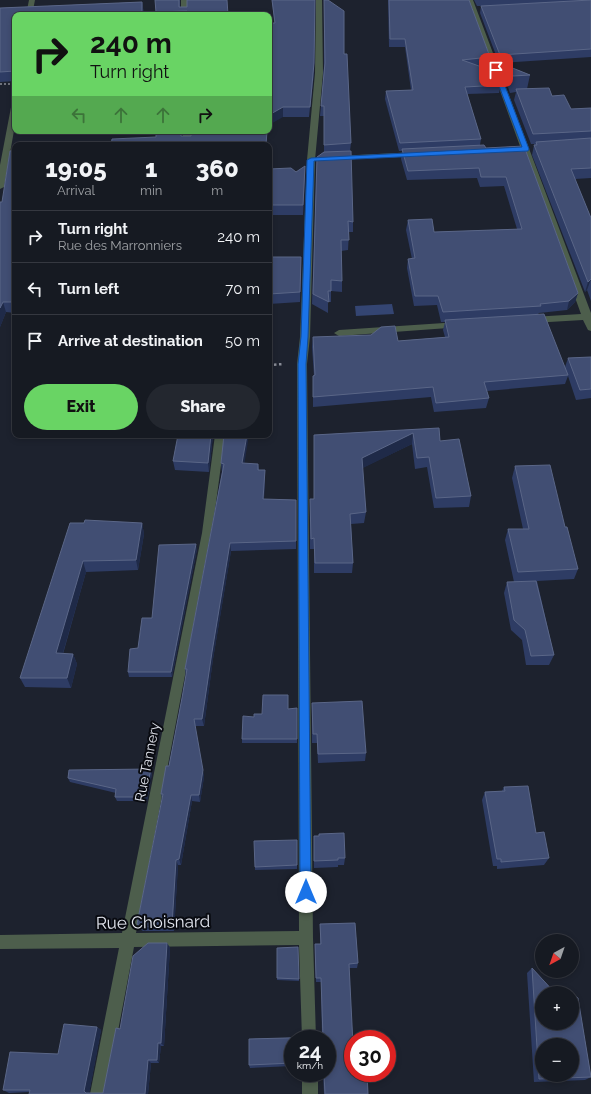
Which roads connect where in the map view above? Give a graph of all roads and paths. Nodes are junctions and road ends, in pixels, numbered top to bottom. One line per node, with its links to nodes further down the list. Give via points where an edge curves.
1 (32, 0): 5 (street)
2 (184, 0): 6 (street)
3 (319, 0): 11 (street)
4 (470, 0): 13 (street, via 477,10 525,149)
5 (30, 12)
6 (184, 12)
7 (0, 84): 8 (path)
8 (12, 84)
9 (12, 120): 12 (street)
10 (425, 154): 11 (street)
11 (318, 159): 19 (street, via 302,364)
12 (0, 186)
13 (589, 317): 14 (street); 16 (street)
14 (523, 321)
15 (467, 324): 17 (street)
16 (591, 328)
17 (339, 332)
18 (220, 438): 20 (street, Rue Tannery, via 207,533)
19 (306, 938): 20 (street, Rue Choisnard); 22 (street)
20 (127, 941): 21 (street, Rue Choisnard); 24 (street, Rue Tannery)
21 (0, 942)
22 (309, 1030)
23 (310, 1082): 25 (street)
24 (98, 1094)
25 (310, 1094)

